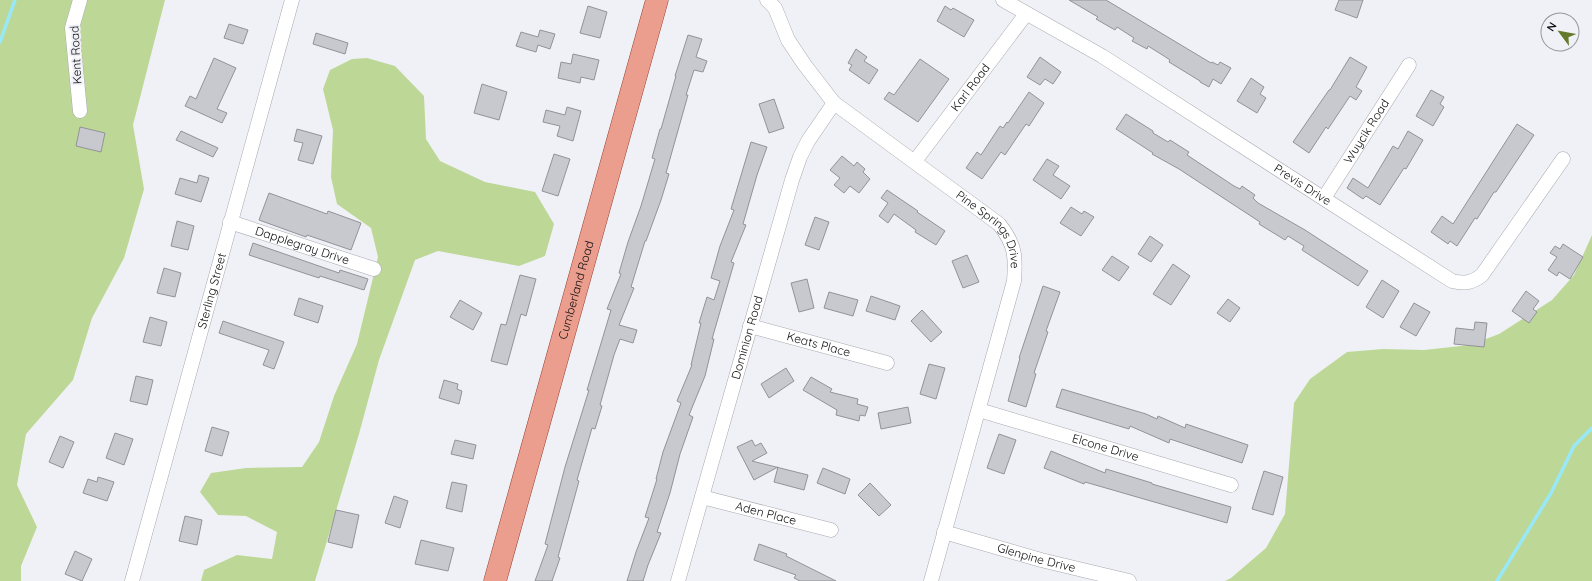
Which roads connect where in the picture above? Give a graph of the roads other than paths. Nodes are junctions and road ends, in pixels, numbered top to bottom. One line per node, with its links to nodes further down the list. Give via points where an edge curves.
1 (80, 0): 9 (street, Kent Road, via 72,28)
2 (292, 0): 13 (street, Sterling Street)
3 (657, 0): 23 (main road, Cumberland Road)
4 (767, 0): 8 (street, Pine Springs Drive, via 775,8 788,40)
5 (1003, 0): 6 (street, Previs Drive)
6 (1026, 14): 11 (street, Karl Road); 12 (street, Previs Drive, via 1102,56)
7 (1409, 65): 12 (street, Wuycik Road)
8 (834, 103): 11 (street, Pine Springs Drive); 15 (street, Dominion Road, via 808,141 800,158)
9 (80, 111)
10 (1563, 159): 12 (street, Previs Drive, via 1482,275 1468,283 1452,281)
11 (915, 161): 17 (street, Pine Springs Drive, via 999,224 1008,234 1013,246 1016,260 1014,281)
12 (1324, 198)
13 (230, 222): 14 (street, Dapplegray Drive); 22 (street, Sterling Street)
14 (374, 269)
15 (750, 326): 16 (street, Keats Place); 19 (street, Dominion Road)
16 (887, 363)
17 (979, 410): 18 (street, Elcone Drive); 21 (street, Pine Springs Drive)
18 (1231, 485)
19 (702, 497): 20 (street, Aden Place); 24 (street, Dominion Road)
20 (831, 530)
21 (944, 532): 25 (street, Pine Springs Drive); 26 (street, Glenpine Drive, via 1041,560)
22 (132, 581)
23 (495, 581)
24 (678, 581)
25 (931, 581)
26 (1129, 581)

